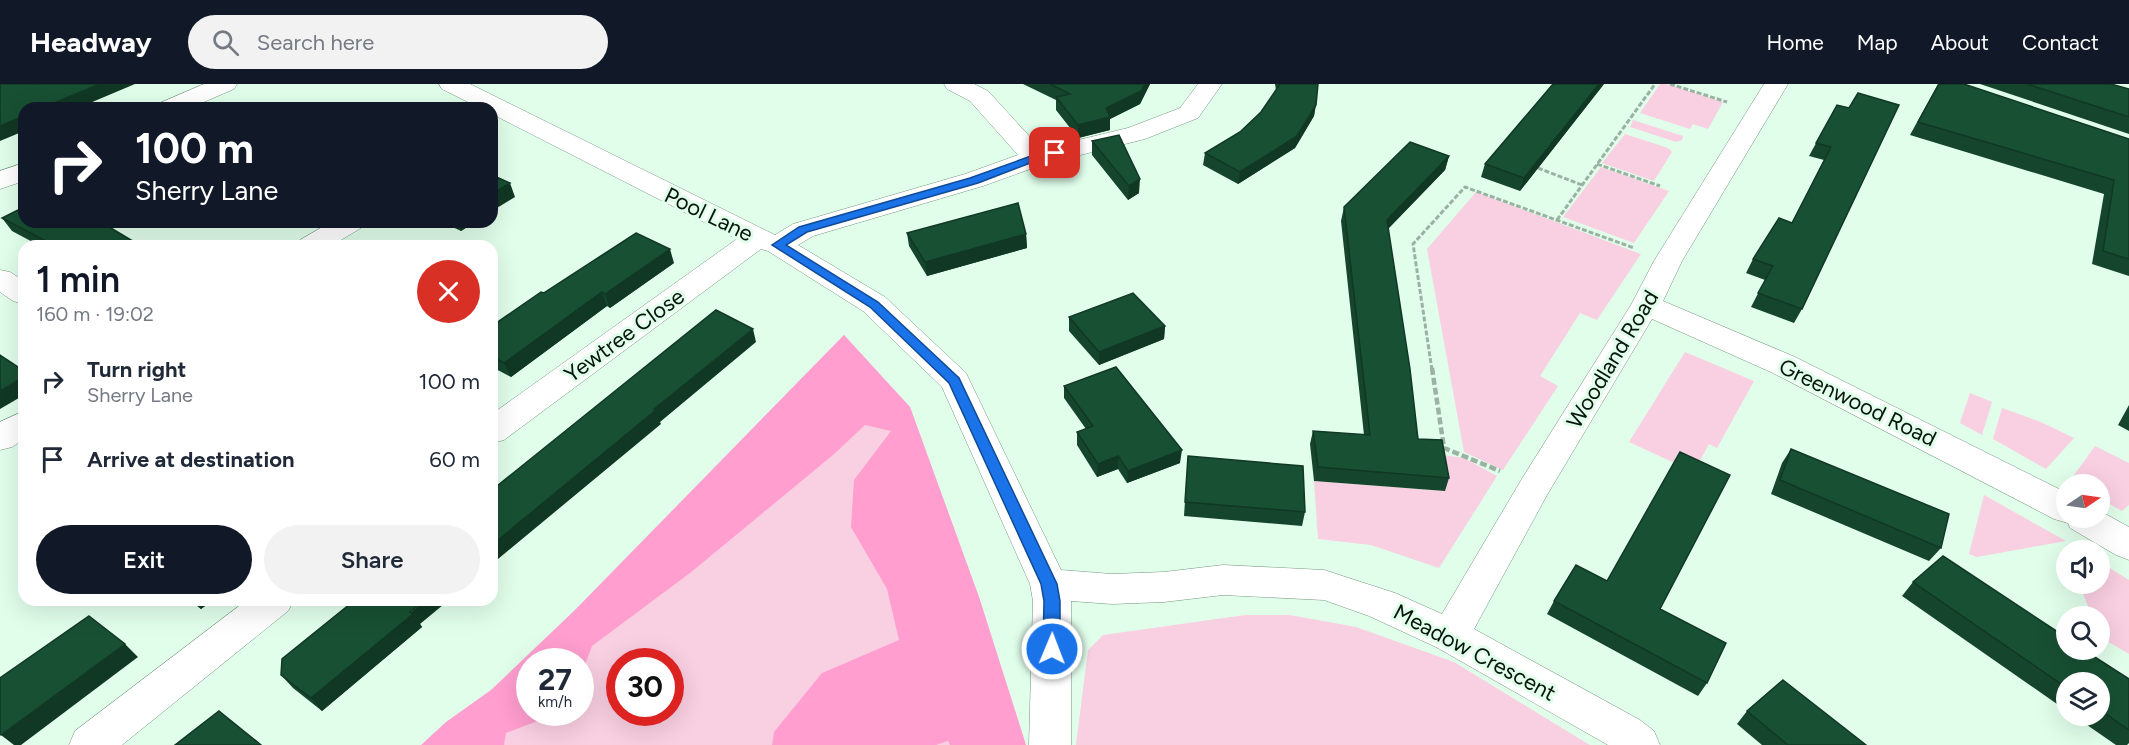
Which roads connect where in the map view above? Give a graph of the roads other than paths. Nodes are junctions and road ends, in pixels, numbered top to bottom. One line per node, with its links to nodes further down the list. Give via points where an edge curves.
1 (225, 84): 7 (street)
2 (451, 84): 6 (street, Pool Lane)
3 (956, 84): 8 (street, via 979,96)
4 (1210, 84): 8 (street, Yewtree Close, via 1190,113 1136,134)
5 (1776, 84): 16 (street, Woodland Road, via 1668,261)
6 (492, 91): 13 (street, Pool Lane)
7 (183, 102)
8 (1035, 158): 13 (street, Yewtree Close)
9 (18, 174): 10 (street)
10 (0, 181)
11 (341, 228): 12 (street)
12 (320, 240)
13 (767, 242): 18 (street, Yewtree Close); 23 (street, Pool Lane, via 874,304 954,381)
14 (0, 279): 15 (street)
15 (18, 290)
16 (1646, 305): 20 (street, Greenwood Road, via 1784,365); 25 (street, Woodland Road, via 1535,486)
17 (18, 427): 19 (street)
18 (498, 427)
19 (0, 438)
20 (2056, 503)
21 (2100, 528): 22 (street)
22 (2129, 545)
23 (1049, 584): 25 (street, Meadow Crescent, via 1164,588 1223,580 1278,580 1324,585 1382,604); 27 (street, Pool Lane)
24 (267, 606): 26 (street)
25 (1450, 635): 28 (street, Meadow Crescent)
26 (90, 745)
27 (1050, 745)
28 (1640, 745)

